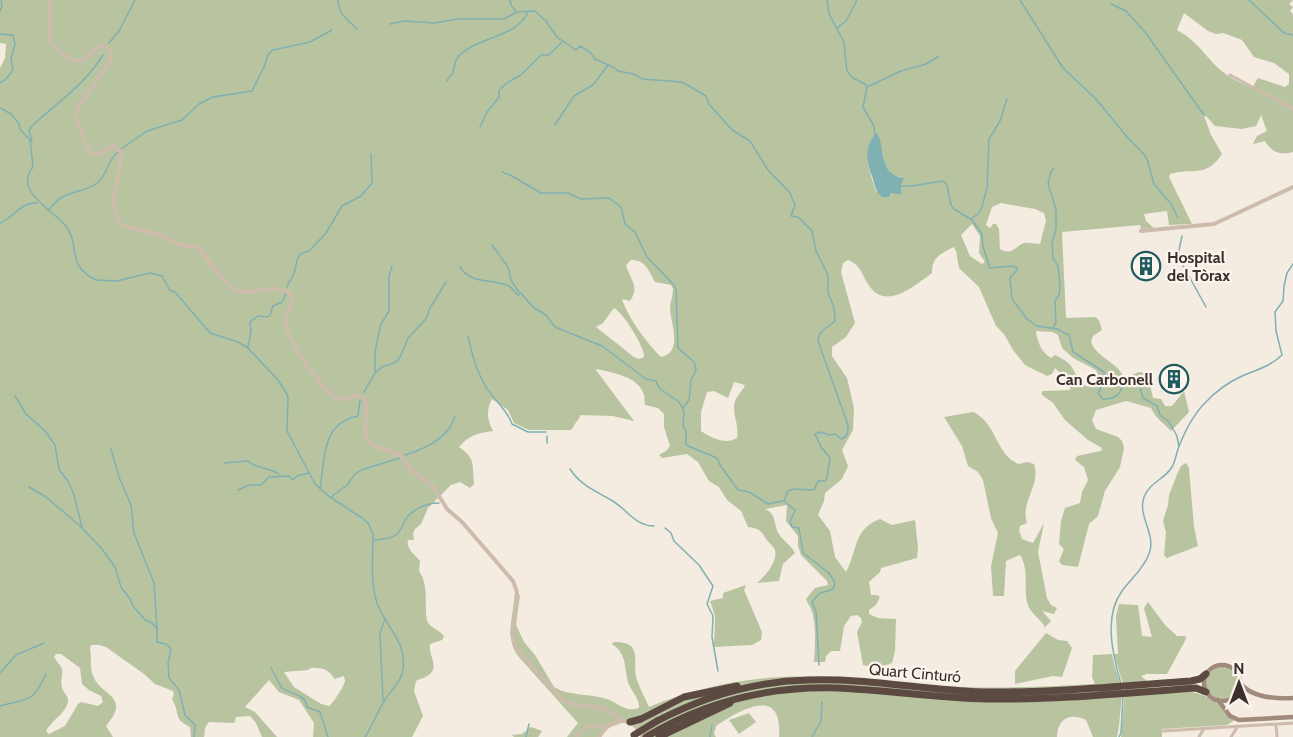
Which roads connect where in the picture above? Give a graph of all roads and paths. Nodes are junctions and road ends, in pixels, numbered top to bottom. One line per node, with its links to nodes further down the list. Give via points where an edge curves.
1 (49, 0): 15 (street, via 49,36 54,47 78,61 99,46 110,51 108,64 75,117 91,154 114,146 121,152 113,204 118,221 125,227 158,234 180,245 200,247 235,291 290,293 293,300 287,329 316,380 338,399 356,395 364,398 368,441 400,455 413,472 433,486 447,509 513,581 517,592 512,637 518,651 562,700)
2 (1230, 75): 3 (street)
3 (1293, 109)
4 (1293, 187): 5 (street, via 1214,224)
5 (1141, 231)
6 (1206, 674): 7 (main road, via 1216,666 1228,666 1236,672); 9 (highway, Quart Cinturó, via 1200,679); 12 (main road)
7 (1240, 683): 13 (main road, via 1248,691 1263,696); 14 (main road, via 1233,697)
8 (773, 687): 10 (highway, Quart Cinturó); 11 (highway, Quart Cinturó, via 990,699); 11 (highway, Quart Cinturó, via 793,681 842,681 980,692)
9 (1148, 688): 11 (highway, Quart Cinturó); 12 (highway, Quart Cinturó, via 1196,688)
10 (756, 689): 17 (highway, via 719,688 684,697 641,719); 19 (highway, Quart Cinturó, via 707,699); 30 (highway)
11 (1096, 691)
12 (1206, 692): 14 (main road)
13 (1293, 698)
14 (1218, 700): 16 (main road, via 1230,716 1239,720)
15 (598, 708): 17 (street); 22 (street, via 608,715)
16 (1293, 717)
17 (627, 721): 22 (street); 29 (street)
18 (1293, 723): 20 (street)
19 (659, 724): 27 (highway, Quart Cinturó, bridge); 29 (highway, Quart Cinturó)
20 (1276, 724): 23 (street); 33 (street)
21 (594, 726): 22 (street); 26 (street); 28 (street, via 584,728)
22 (607, 726): 26 (street)
23 (1238, 726): 24 (street); 32 (street)
24 (1204, 729): 25 (street); 31 (street)
25 (1163, 731)
26 (599, 736)
27 (632, 736)
28 (576, 737)
29 (645, 737)
30 (659, 737)
31 (1199, 737)
32 (1232, 737)
33 (1277, 737)

